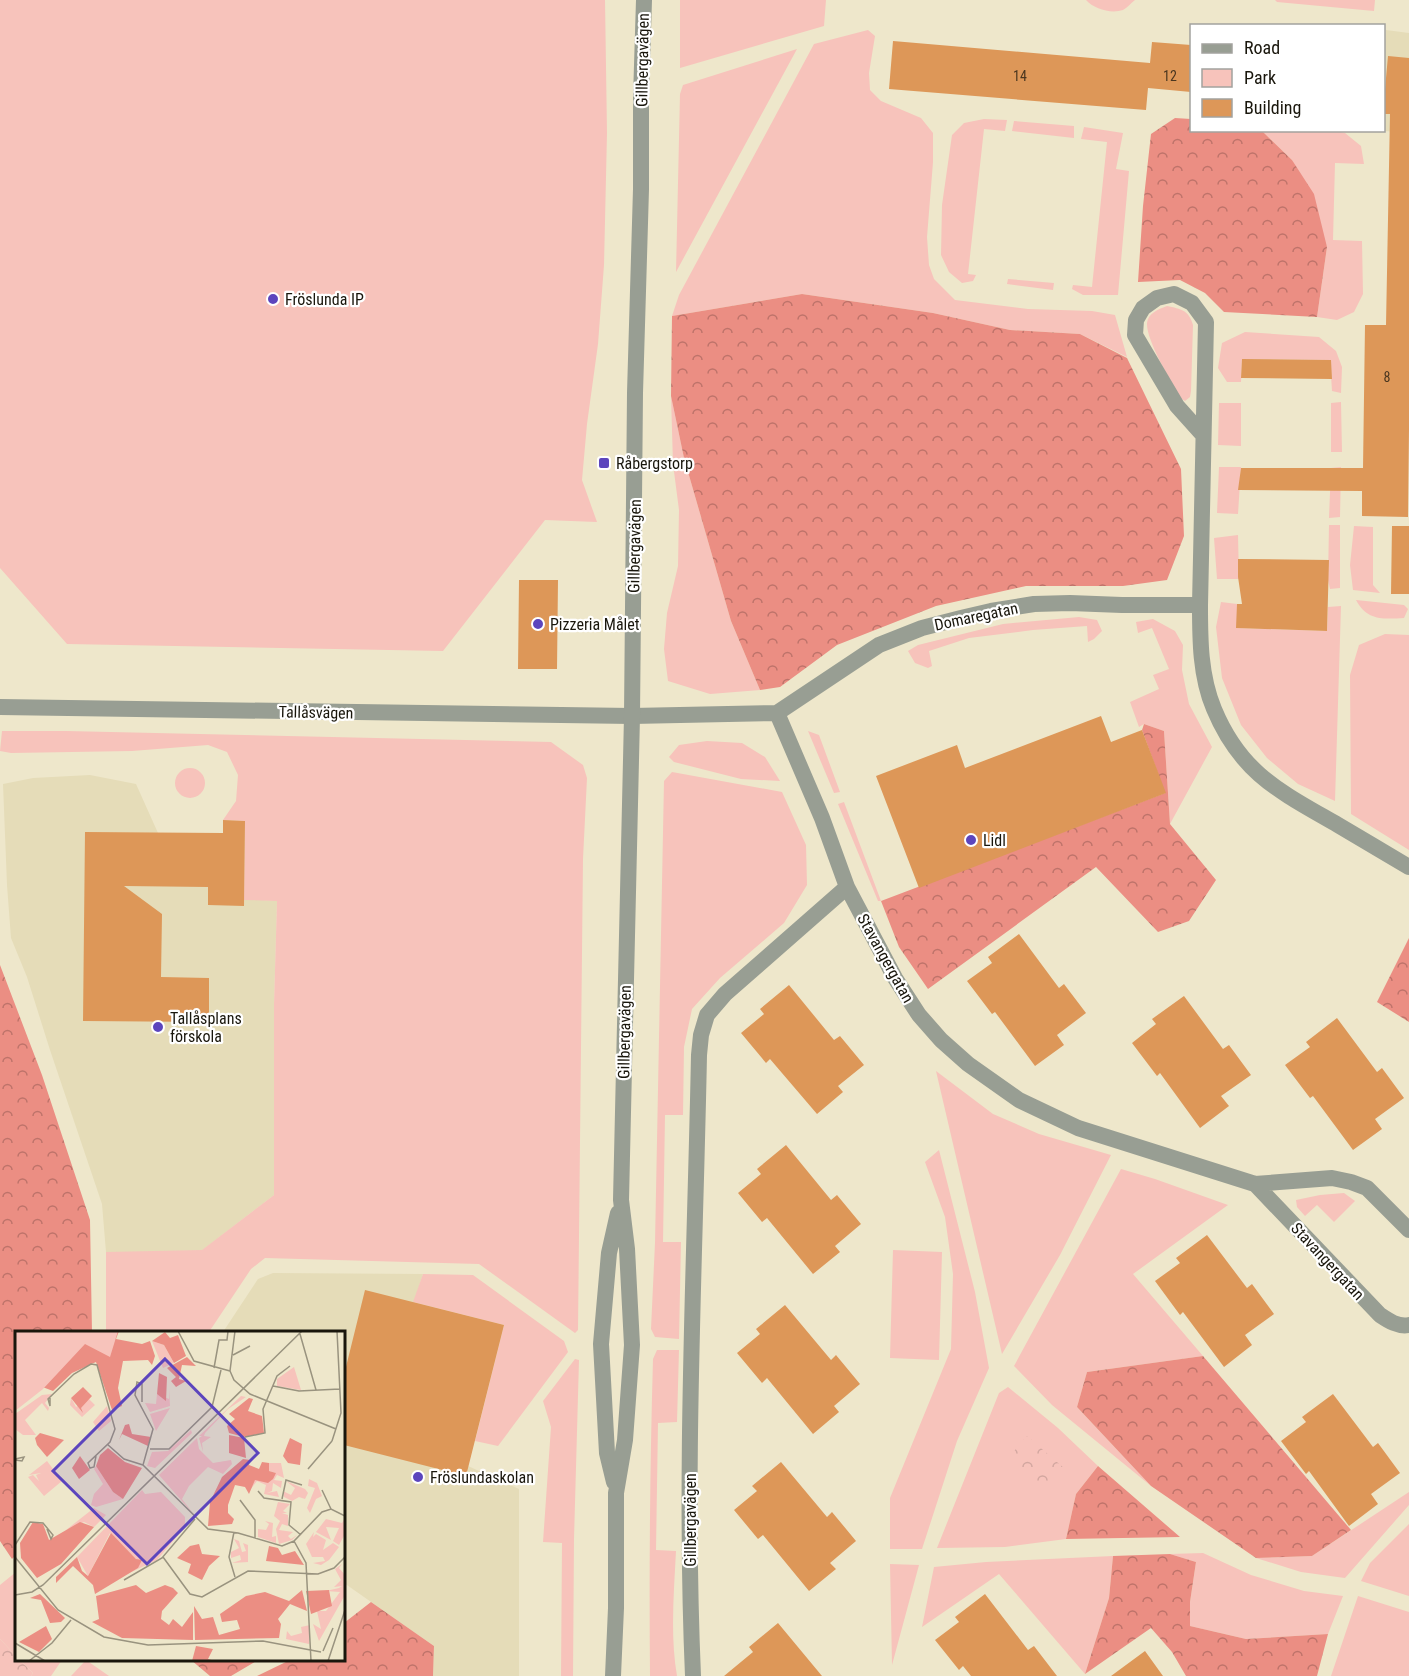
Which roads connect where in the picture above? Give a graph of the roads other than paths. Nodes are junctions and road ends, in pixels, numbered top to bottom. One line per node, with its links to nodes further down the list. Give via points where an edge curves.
1 (644, 0): 6 (street, Gillbergavägen)
2 (1203, 435): 2 (street, via 1177,406 1135,335 1136,320 1156,298 1174,294 1192,303 1206,322); 3 (street)
3 (1200, 605): 5 (street, Domaregatan, via 1034,604 961,618 879,645); 7 (street, via 1205,680 1213,708 1240,756 1261,778 1287,796)
4 (0, 707): 6 (street, Tallåsvägen)
5 (777, 713): 6 (street); 8 (street, Stavangergatan)
6 (632, 717): 10 (street, Gillbergavägen)
7 (1409, 867)
8 (847, 887): 9 (street, Stavangergatan, via 894,978 919,1015 941,1040 992,1082 1019,1100 1078,1128); 15 (street, Gillbergavägen, via 725,994 707,1015 701,1035 689,1427)
9 (1255, 1184): 11 (street, Stavangergatan, via 1332,1178 1351,1182 1366,1188); 12 (street, Stavangergatan, via 1380,1316)
10 (621, 1200): 13 (street, Gillbergavägen, via 632,1345 625,1440); 13 (street, Gillbergavägen, via 609,1253 601,1344 607,1453)
11 (1409, 1230)
12 (1409, 1325)
13 (616, 1493): 14 (street, Gillbergavägen)
14 (614, 1676)
15 (693, 1676)

